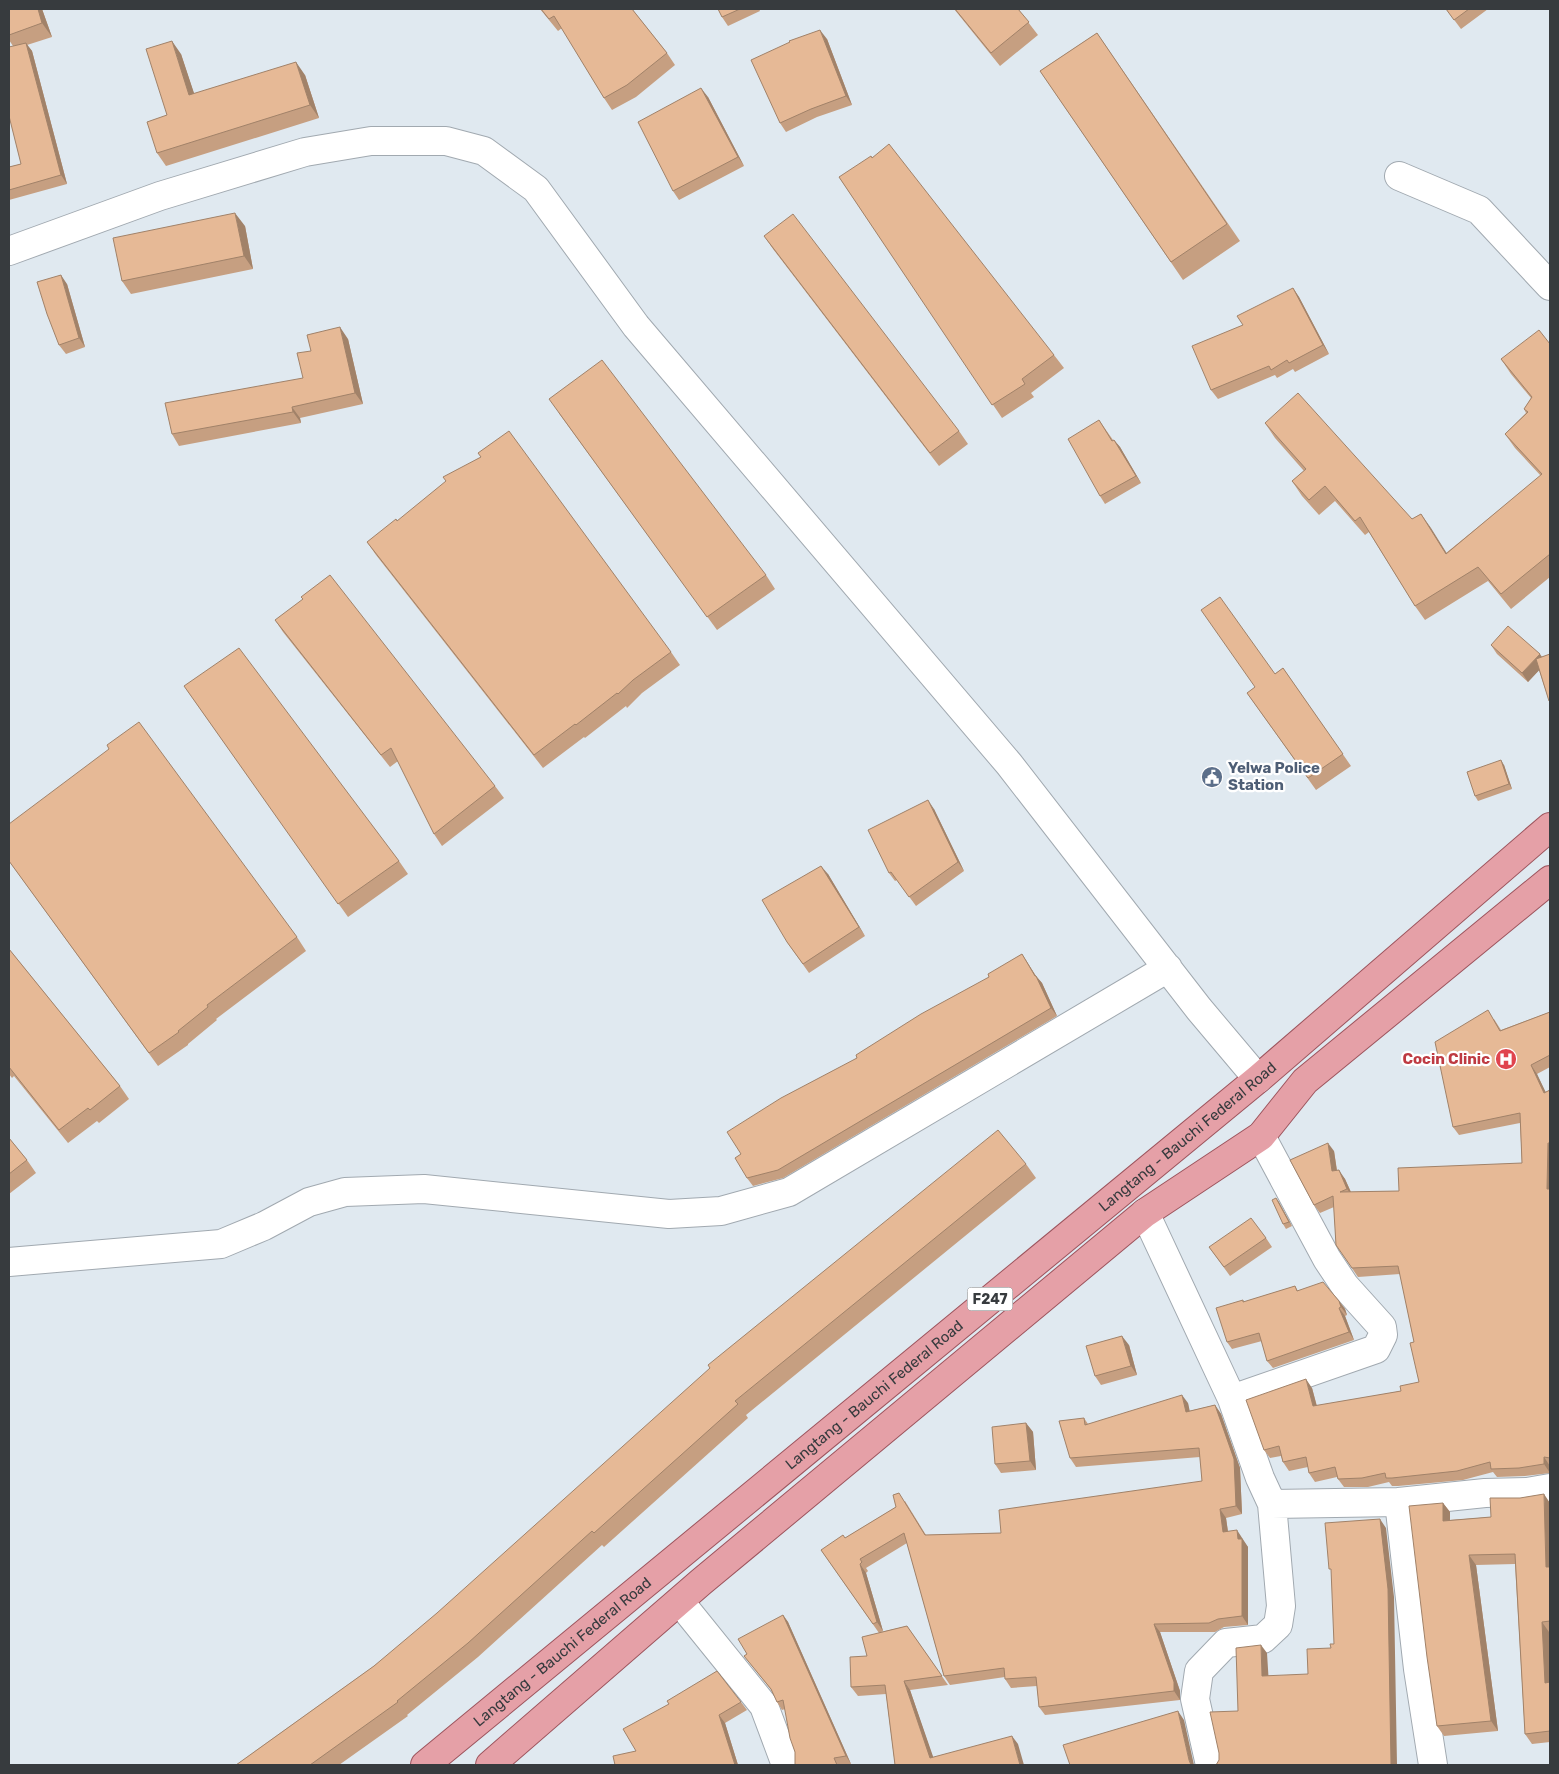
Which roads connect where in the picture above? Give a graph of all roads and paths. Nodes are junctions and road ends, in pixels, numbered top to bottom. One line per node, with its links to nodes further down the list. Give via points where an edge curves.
1 (1399, 176): 3 (street, via 1479,210)
2 (9, 251): 6 (street, via 160,196 305,152 370,141 446,141 484,151 536,189 636,326 1009,764)
3 (1550, 286)
4 (1550, 827): 7 (main road, Langtang - Bauchi Federal Road / F247)
5 (1550, 880): 8 (main road, F247, via 1305,1082)
6 (1168, 968): 7 (street); 10 (street, via 789,1192 721,1210 669,1214 424,1189 345,1192 309,1202 221,1244)
7 (1258, 1079): 17 (main road, Langtang - Bauchi Federal Road / F247)
8 (1261, 1136): 9 (main road, F247); 11 (street, via 1327,1259 1345,1286 1382,1327 1383,1335 1376,1349)
9 (1144, 1213): 11 (street); 15 (main road, F247)
10 (9, 1262)
11 (1232, 1399): 14 (street)
12 (1550, 1488): 13 (street)
13 (1399, 1502): 14 (street); 20 (street, via 1418,1669)
14 (1272, 1504): 19 (street, via 1281,1606 1278,1625 1263,1639 1226,1643 1199,1671 1195,1699)
15 (680, 1602): 16 (main road, F247); 18 (street, via 764,1706)
16 (503, 1761)
17 (425, 1765)
18 (786, 1765)
19 (1210, 1765)
20 (1433, 1765)

